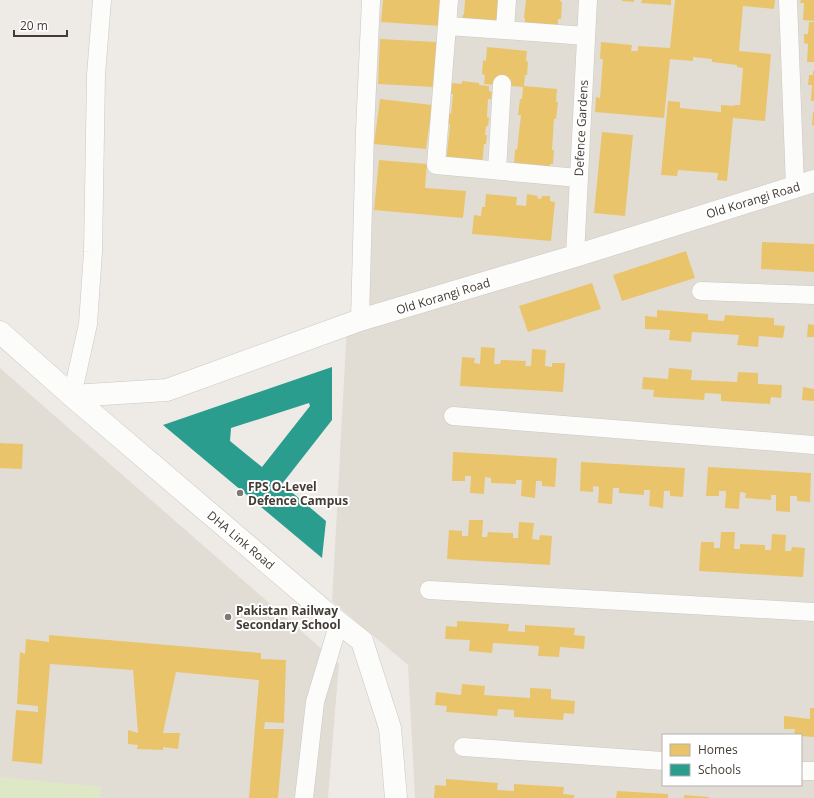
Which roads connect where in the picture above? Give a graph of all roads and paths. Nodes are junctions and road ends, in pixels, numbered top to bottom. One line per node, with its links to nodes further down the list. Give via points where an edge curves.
1 (102, 0): 19 (street, via 96,76 93,252 88,324)
2 (371, 0): 17 (street)
3 (449, 0): 7 (street)
4 (507, 0): 8 (street)
5 (588, 0): 9 (street, Defence Gardens)
6 (788, 0): 13 (street)
7 (448, 26): 8 (street); 11 (street, via 436,165)
8 (505, 30): 9 (street)
9 (586, 36): 12 (street, Defence Gardens)
10 (502, 84): 11 (street)
11 (497, 170): 12 (street)
12 (578, 178): 14 (street, Defence Gardens)
13 (804, 184): 14 (street, Old Korangi Road)
14 (574, 256): 17 (street, Old Korangi Road)
15 (701, 291): 16 (street)
16 (814, 294)
17 (360, 320): 19 (street, Old Korangi Road, via 167,390)
18 (0, 332): 19 (street, DHA Link Road)
19 (72, 396): 24 (street, DHA Link Road)
20 (453, 416): 21 (street)
21 (814, 445)
22 (429, 590): 23 (street)
23 (814, 612)
24 (339, 622): 29 (street, via 315,702); 30 (street, DHA Link Road, via 362,641 390,728)
25 (463, 747): 26 (street)
26 (662, 761)
27 (802, 771): 28 (street)
28 (814, 772)
29 (304, 798)
30 (396, 798)

